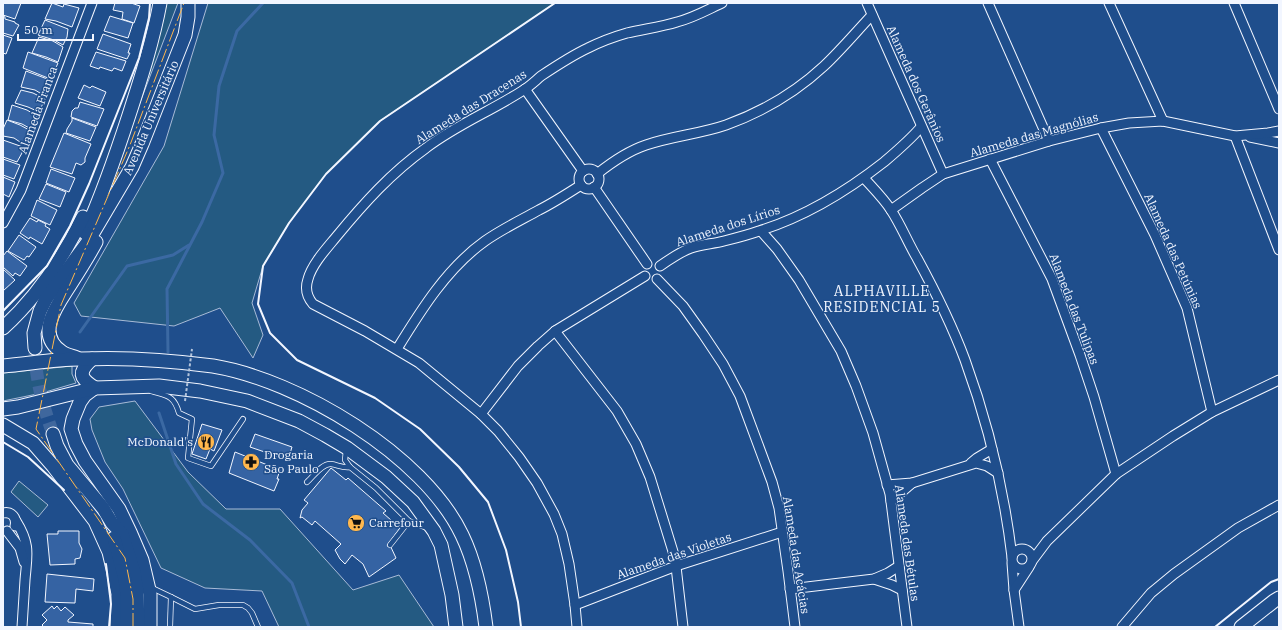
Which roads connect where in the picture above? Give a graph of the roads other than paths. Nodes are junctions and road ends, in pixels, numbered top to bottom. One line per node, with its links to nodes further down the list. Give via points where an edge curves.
1 (92, 3): 29 (street, Alameda Franca, via 21,190)
2 (160, 3): 18 (main road, Avenida Universitário, via 155,32)
3 (188, 3): 21 (main road, Avenida Universitário, via 185,35)
4 (722, 3): 10 (street, Alameda das Dracenas, via 678,22 609,38 586,48)
5 (867, 3): 9 (street, Alameda dos Gerânios)
6 (988, 3): 17 (street)
7 (1109, 3): 12 (street)
8 (1234, 3): 11 (street)
9 (872, 15): 13 (street, Alameda dos Gerânios); 23 (street, via 825,65 781,99 727,124 646,145 611,162)
10 (525, 89): 22 (street); 40 (street, Alameda das Dracenas, via 455,128 398,169 367,200 311,271 306,289 309,299 314,304)
11 (1279, 109)
12 (1163, 121): 14 (street, Alameda das Magnólias); 16 (street, Alameda das Magnólias)
13 (921, 127): 24 (street, Alameda dos Gerânios); 25 (street, Alameda dos Lírios, via 900,149)
14 (1101, 128): 17 (street, Alameda das Magnólias); 47 (street, Alameda das Petúnias, via 1155,234 1187,308)
15 (1279, 131): 16 (street, Alameda das Magnólias)
16 (1239, 135): 19 (street, Alameda das Magnólias); 31 (street)
17 (1049, 141): 20 (street, Alameda das Magnólias)
18 (120, 142): 33 (main road, Avenida Universitário, via 92,217); 37 (main road, via 73,237 56,265 15,317)
19 (1279, 143)
20 (990, 159): 24 (street, Alameda das Magnólias); 57 (street, Alameda das Tulipas, via 1052,279 1083,362)
21 (132, 167): 33 (main road, Avenida Universitário, via 87,243); 41 (main road, via 118,204 51,316 50,336 54,343 62,352)
22 (583, 171): 23 (street, via 591,170); 26 (street, via 579,177)
23 (597, 174): 27 (street, via 598,181)
24 (943, 174): 28 (street, Alameda das Magnólias)
25 (864, 178): 28 (street); 30 (street, Alameda dos Lírios, via 799,215)
26 (580, 185): 27 (street, via 587,189); 40 (street, via 504,229 465,257 432,297)
27 (594, 187): 32 (street)
28 (891, 210): 53 (street, via 928,278 965,359 985,418)
29 (3, 224)
30 (761, 231): 34 (street, Alameda dos Lírios, via 692,248); 60 (street, Alameda das Bétulas, via 799,280 841,351 873,433)
31 (1279, 250)
32 (647, 264): 34 (street, via 654,262); 35 (street, via 643,270)
33 (69, 266): 39 (main road, Avenida Universitário, via 40,311 34,333)
34 (660, 266): 36 (street, via 661,272)
35 (645, 276): 36 (street, via 650,280); 38 (street)
36 (657, 279): 69 (street, Alameda das Acácias, via 683,306 703,334 740,396 772,482)
37 (3, 328)
38 (555, 331): 48 (street, via 518,366); 76 (street, via 617,412 636,444 650,477)
39 (35, 348)
40 (397, 349): 48 (street, via 419,363)
41 (86, 359): 42 (main road); 45 (main road, via 82,377); 95 (main road, via 183,362 248,374 311,399 362,430 408,465 447,510 462,533 480,585)
42 (3, 366)
43 (1279, 380): 47 (street)
44 (138, 386): 45 (main road); 49 (lane, via 171,398 176,403 179,413 192,419 188,458 211,466); 52 (main road, via 200,391 246,401 299,421)
45 (95, 388): 46 (main road); 80 (main road, via 80,402 71,428 85,461 118,509 130,532 142,560)
46 (3, 409)
47 (1212, 412): 57 (street)
48 (481, 414): 86 (street, via 519,457 554,514 564,542)
49 (243, 420)
50 (3, 425): 88 (main road, via 33,444 95,521 109,552 113,569 118,594)
51 (53, 434): 66 (main road, via 67,465 103,508)
52 (347, 448): 55 (lane, via 345,460); 68 (main road, via 403,492)
53 (992, 449): 54 (street); 56 (street)
54 (971, 463): 56 (street, via 987,466); 59 (street)
55 (350, 468): 58 (lane, via 324,465); 65 (lane, via 376,488)
56 (998, 473): 70 (street)
57 (1116, 474): 71 (street)
58 (308, 482)
59 (912, 484): 60 (street); 61 (street)
60 (887, 485): 61 (street, Alameda das Bétulas)
61 (891, 502): 77 (street, Alameda das Bétulas)
62 (1279, 505): 101 (street, via 1238,528 1174,574 1151,593)
63 (4, 512): 64 (street, via 13,515)
64 (16, 521): 67 (street, via 14,527); 78 (street, via 26,542)
65 (409, 521): 68 (lane); 72 (lane)
66 (112, 523): 89 (main road, via 125,579); 90 (main road, via 122,534 134,572)
67 (5, 530): 78 (street, via 20,548)
68 (434, 531): 94 (main road, via 441,545)
69 (782, 532): 76 (street, Alameda das Violetas); 81 (street, Alameda das Acácias)
70 (1009, 534): 73 (street); 74 (street)
71 (1047, 541): 73 (street); 75 (street)
72 (390, 545)
73 (1026, 549): 74 (street, via 1017,550); 75 (street, via 1031,554)
74 (1012, 560): 75 (street, via 1014,566 1020,569 1026,569); 83 (street)
75 (1030, 564): 83 (street)
76 (676, 566): 86 (street, Alameda das Violetas); 97 (street)
77 (899, 566): 79 (street); 82 (street, Alameda das Bétulas)
78 (26, 571): 87 (street)
79 (874, 579): 81 (street); 82 (street)
80 (148, 587): 84 (lane); 91 (main road)
81 (790, 589): 98 (street, Alameda das Acácias)
82 (902, 590): 99 (street, Alameda das Bétulas)
83 (1014, 590): 100 (street)
84 (171, 597): 92 (lane); 93 (lane, via 195,610 219,604 243,605 252,613)
85 (1279, 598): 102 (main road)
86 (575, 605): 96 (street)
87 (22, 627)
88 (117, 627)
89 (127, 627)
90 (138, 627)
91 (150, 627)
92 (170, 627)
93 (258, 627)
94 (456, 627)
95 (486, 627)
96 (577, 627)
97 (683, 627)
98 (795, 627)
99 (907, 627)
100 (1019, 627)
101 (1122, 627)
102 (1241, 627)

